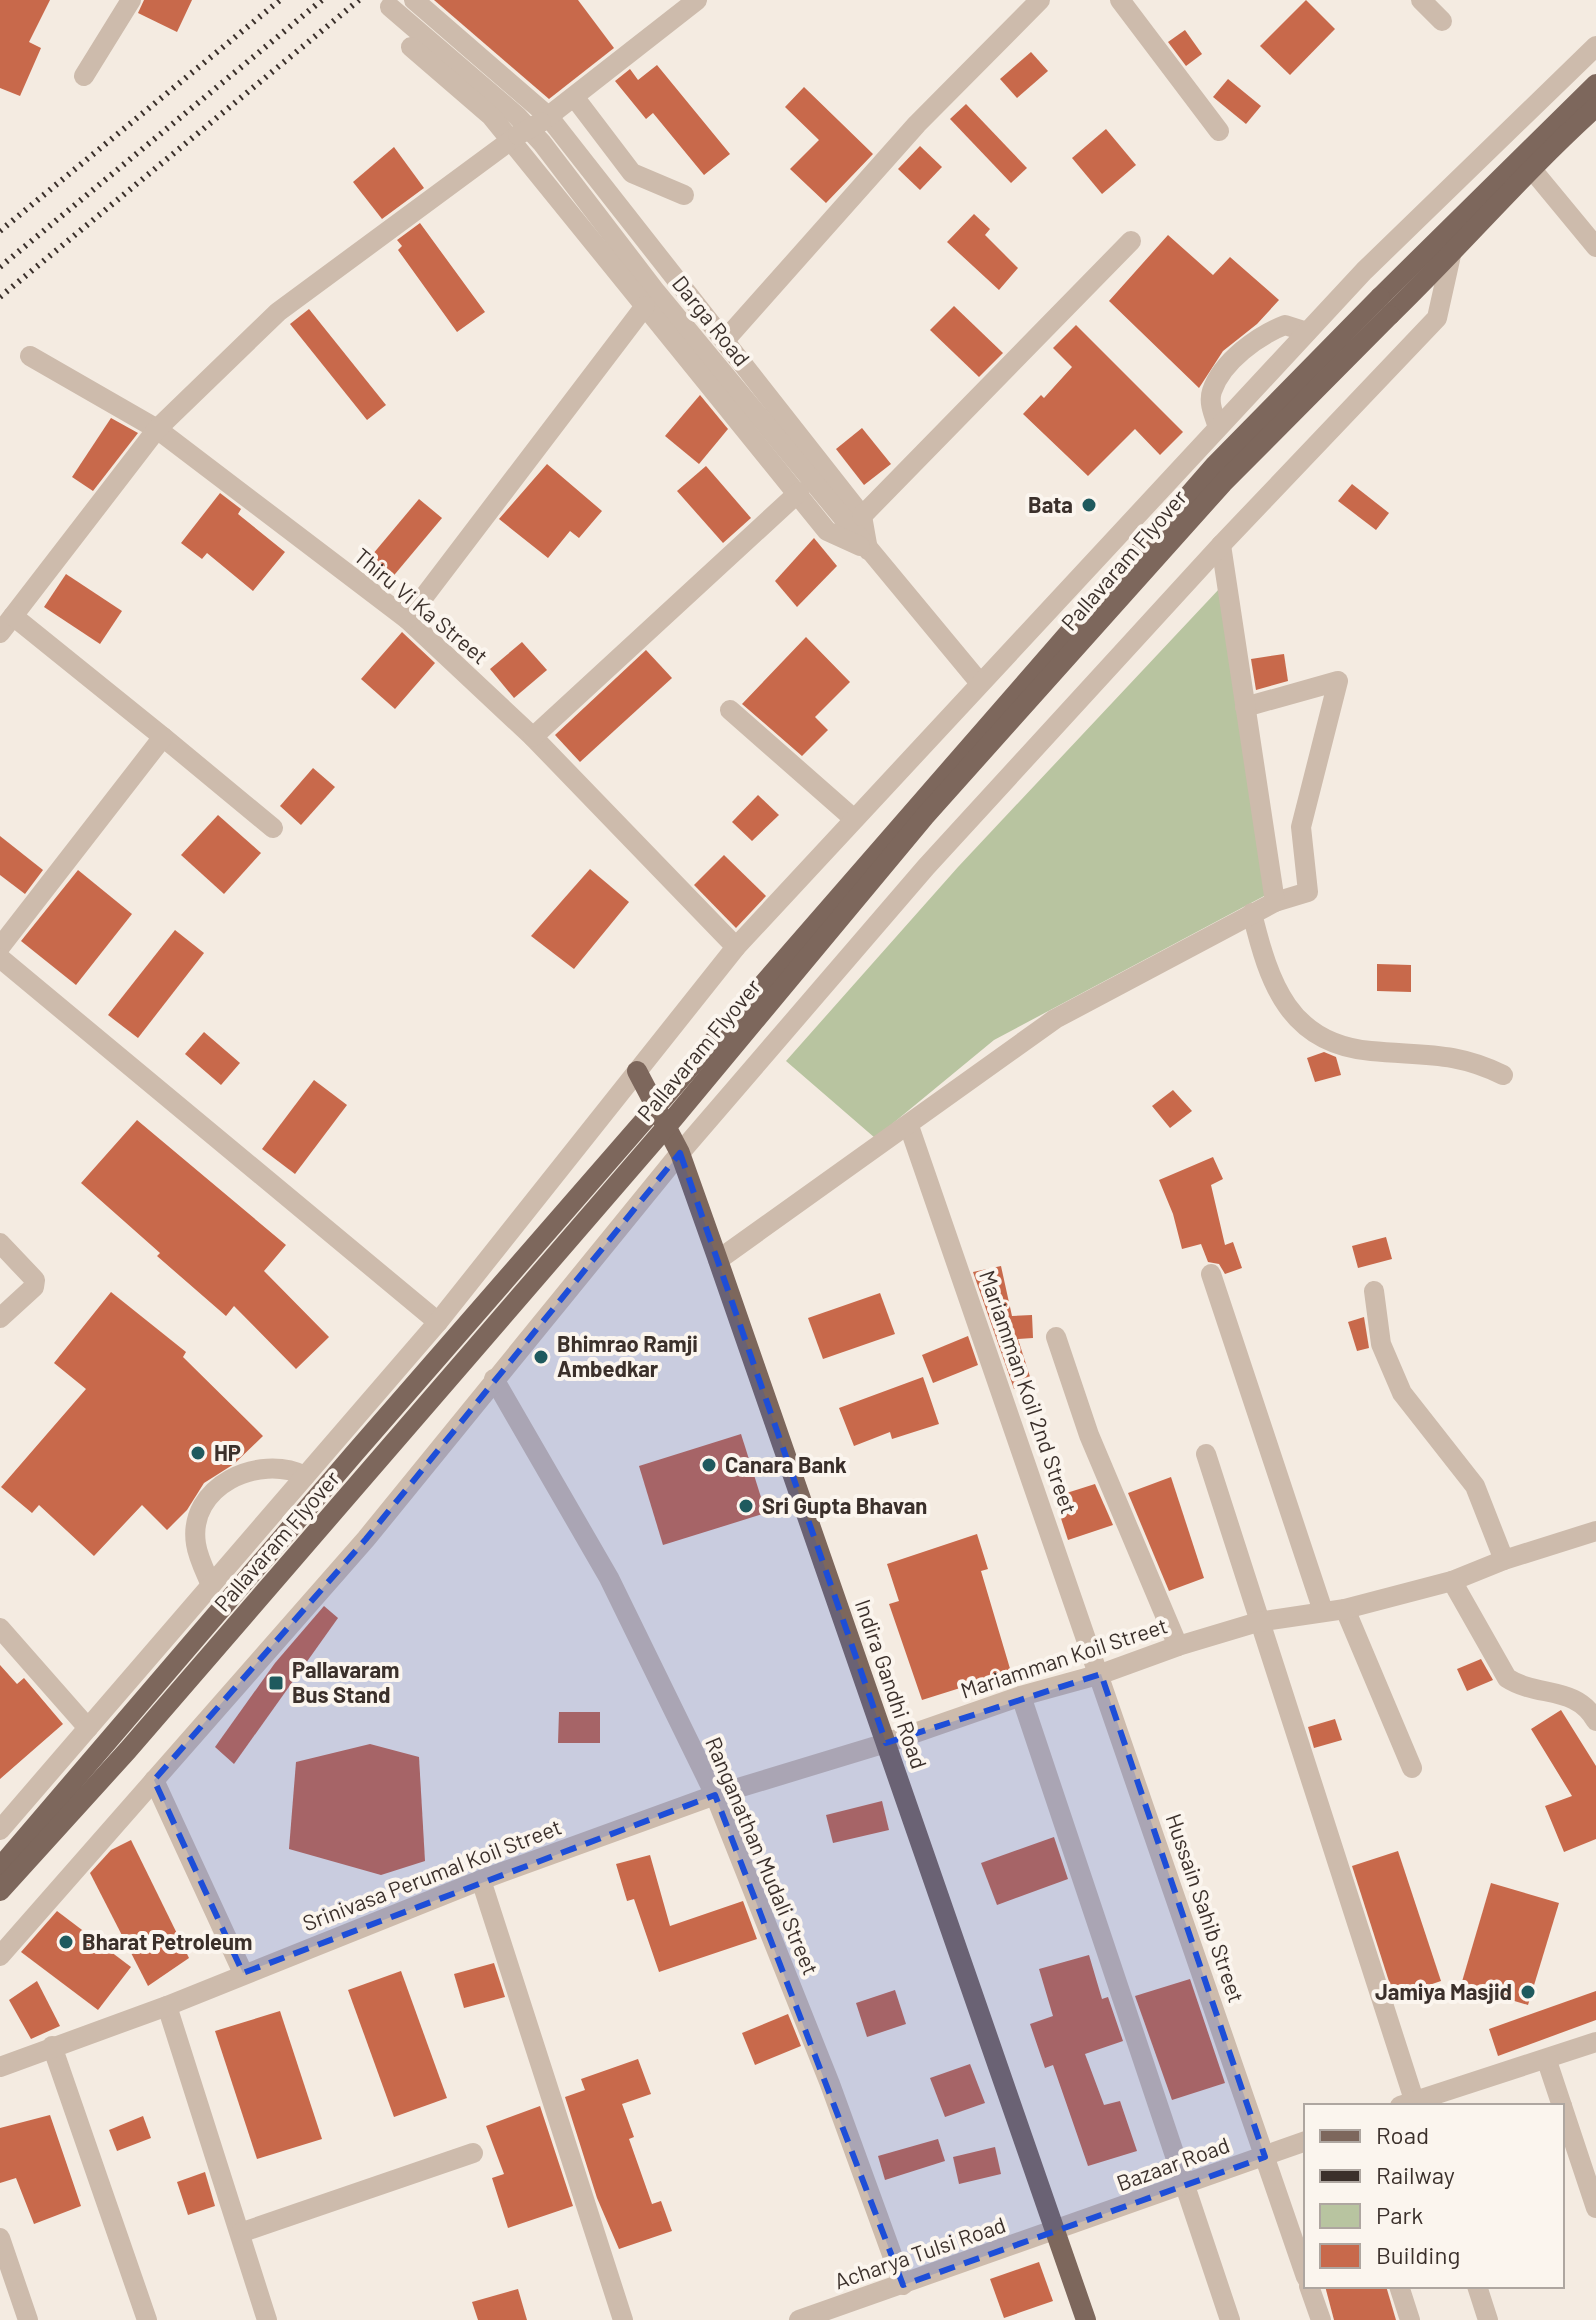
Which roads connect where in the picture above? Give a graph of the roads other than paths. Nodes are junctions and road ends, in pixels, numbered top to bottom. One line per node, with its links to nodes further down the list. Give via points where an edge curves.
1 (131, 0): 11 (street)
2 (414, 0): 15 (street)
3 (697, 0): 13 (street)
4 (1040, 0): 28 (street, via 917,124)
5 (1120, 0): 16 (street)
6 (1421, 0): 8 (street)
7 (390, 7): 35 (street, Darga Road, via 542,143 656,292)
8 (1442, 21)
9 (1596, 46): 27 (street)
10 (411, 47): 17 (street)
11 (84, 76)
12 (1596, 84): 24 (main road)
13 (575, 98): 15 (street); 19 (street)
14 (1596, 107): 18 (main road)
15 (544, 119): 17 (street, bridge); 21 (street)
16 (1219, 131)
17 (515, 138): 25 (street); 31 (street, via 278,312)
18 (1530, 167): 23 (street); 24 (main road)
19 (632, 173): 20 (street); 21 (street)
20 (684, 195)
21 (614, 199): 28 (street)
22 (1131, 241): 33 (street)
23 (1596, 247)
24 (1443, 249): 26 (main road, Pallavaram Flyover); 34 (street, via 1437,318)
25 (645, 306): 32 (street); 37 (street)
26 (1385, 306): 83 (main road, Pallavaram Flyover, bridge, via 1182,502); 85 (main road, Pallavaram Flyover, bridge, via 925,816 664,1130)
27 (1307, 332): 30 (street); 30 (street, via 1285,325 1274,329 1232,363 1212,389 1210,406)
28 (725, 340): 33 (street)
29 (30, 356): 31 (street, Thiru Vi Ka Street)
30 (1218, 427): 39 (street)
31 (157, 429): 36 (street); 37 (street, Thiru Vi Ka Street)
32 (799, 492): 35 (street, via 827,531); 43 (street)
33 (862, 516): 35 (street)
34 (1221, 545): 40 (street); 54 (street, via 926,867)
35 (868, 550): 39 (street, Darga Road)
36 (13, 616): 38 (street); 42 (street)
37 (407, 619): 43 (street, Thiru Vi Ka Street)
38 (0, 633)
39 (980, 683): 44 (street)
40 (1245, 707): 46 (street); 46 (street, via 1338,681 1301,827 1308,892)
41 (730, 710): 44 (street)
42 (163, 737): 45 (street); 48 (street)
43 (533, 737): 49 (street, Thiru Vi Ka Street)
44 (854, 819): 49 (street)
45 (273, 828)
46 (1275, 902): 47 (street)
47 (1252, 913): 52 (street, via 1273,983 1291,1015 1317,1035 1342,1047 1372,1052 1446,1054); 53 (street, via 1055,1019)
48 (0, 947)
49 (736, 947): 51 (street)
50 (0, 958): 60 (street)
51 (637, 1071): 54 (main road, Indira Gandhi Road); 60 (street)
52 (1503, 1075)
53 (909, 1126): 56 (street); 74 (street, Mariamman Koil 2nd Street)
54 (680, 1153): 56 (main road, Indira Gandhi Road); 62 (street)
55 (0, 1243): 59 (street, via 35,1280 34,1287)
56 (718, 1260): 78 (main road, Indira Gandhi Road)
57 (1211, 1274): 70 (street)
58 (1374, 1291): 66 (street, via 1381,1344 1402,1393 1475,1486)
59 (0, 1318)
60 (438, 1322): 64 (street)
61 (1056, 1337): 73 (street, via 1089,1435)
62 (494, 1379): 80 (street, via 366,1539); 81 (street, Ranganathan Mudali Street, via 603,1566)
63 (1206, 1454): 71 (street)
64 (305, 1476): 68 (street); 68 (street, via 292,1469 259,1466 238,1473 210,1497 199,1517 196,1543)
65 (1596, 1531): 66 (street, Mariamman Koil Street)
66 (1504, 1560): 67 (street, Mariamman Koil Street)
67 (1452, 1581): 69 (street, Mariamman Koil Street); 76 (street, via 1507,1678 1520,1687 1585,1703)
68 (211, 1585): 77 (street)
69 (1345, 1609): 70 (street, Mariamman Koil Street); 79 (street)
70 (1323, 1611): 71 (street, Mariamman Koil Street)
71 (1258, 1622): 73 (street, Mariamman Koil Street); 93 (street)
72 (0, 1628): 77 (street)
73 (1178, 1646): 74 (street, Mariamman Koil Street)
74 (1101, 1674): 75 (street, Mariamman Koil Street); 98 (street, Hussain Sahib Street)
75 (1021, 1696): 78 (street, Mariamman Koil Street); 99 (street)
76 (1596, 1721)
77 (88, 1728): 82 (street)
78 (886, 1743): 81 (street, Srinivasa Perumal Koil Street); 101 (main road, Indira Gandhi Road)
79 (1412, 1768)
80 (154, 1780): 86 (street); 87 (street)
81 (715, 1795): 84 (street, Srinivasa Perumal Koil Street); 105 (street, Ranganathan Mudali Street)
82 (0, 1830)
83 (0, 1867)
84 (481, 1880): 87 (street, Srinivasa Perumal Koil Street); 113 (street)
85 (0, 1891)
86 (0, 1956)
87 (243, 1973): 88 (street, Srinivasa Perumal Koil Street)
88 (167, 2006): 90 (street, Srinivasa Perumal Koil Street); 102 (street)
89 (1596, 2042): 91 (street)
90 (52, 2046): 92 (street, Srinivasa Perumal Koil Street); 111 (street)
91 (1547, 2061): 93 (street); 94 (street)
92 (0, 2067)
93 (1410, 2104)
94 (1561, 2104)
95 (1564, 2112): 100 (street)
96 (1304, 2142): 98 (street, Bazaar Road)
97 (473, 2153): 102 (street)
98 (1265, 2157): 99 (street, Bazaar Road); 104 (street, Hussain Sahib Street)
99 (1182, 2186): 101 (street, Bazaar Road); 116 (street)
100 (1596, 2208)
101 (1056, 2231): 105 (street, Acharya Tulsi Road); 115 (main road, Indira Gandhi Road)
102 (240, 2233): 112 (street)
103 (0, 2238): 110 (street)
104 (1304, 2271)
105 (903, 2285): 109 (street, Acharya Tulsi Road)
106 (1310, 2288): 117 (street)
107 (1400, 2288): 118 (street)
108 (1478, 2288): 119 (street)
109 (853, 2312): 114 (street, Acharya Tulsi Road)
110 (28, 2320)
111 (147, 2320)
112 (267, 2320)
113 (623, 2320)
114 (799, 2320)
115 (1086, 2320)
116 (1230, 2320)
117 (1321, 2320)
118 (1410, 2320)
119 (1488, 2320)

